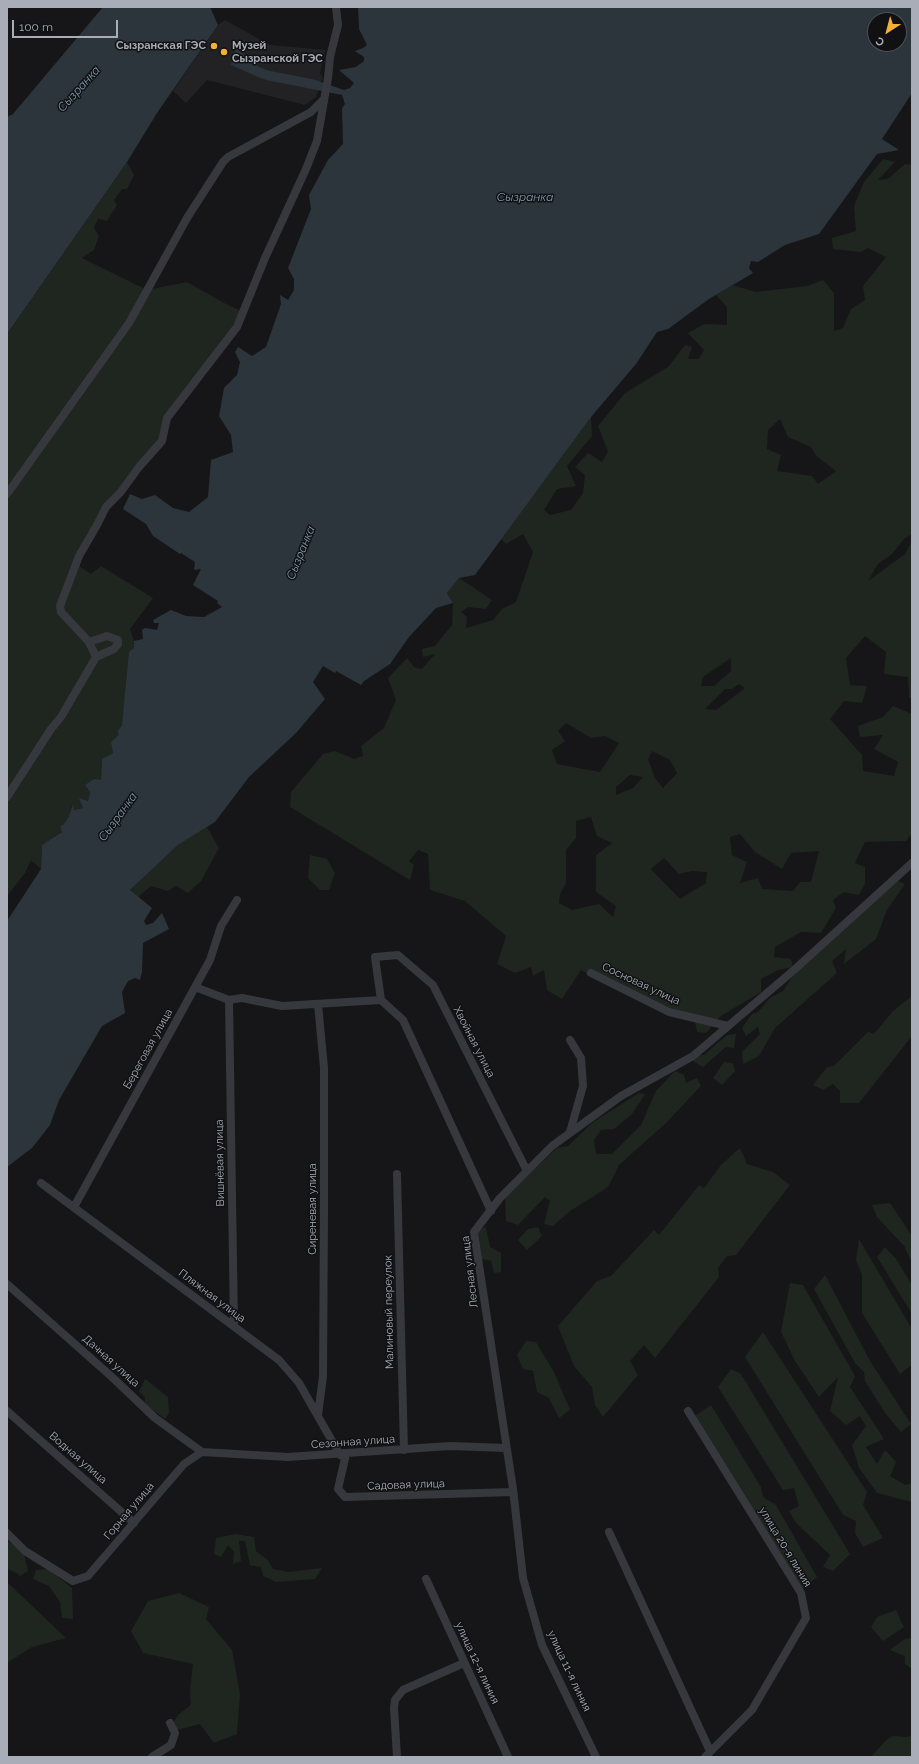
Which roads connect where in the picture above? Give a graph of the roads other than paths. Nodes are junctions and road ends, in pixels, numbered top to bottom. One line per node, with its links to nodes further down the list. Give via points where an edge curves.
1 (336, 7): 2 (street, via 338,25 330,57)
2 (325, 97): 3 (street, via 311,112 223,162 187,218 129,323); 4 (street, via 317,141 237,327 168,418 162,441 106,507 79,556 60,606 61,612)
3 (7, 494)
4 (89, 642): 5 (street); 5 (street, via 107,636 118,640 114,649)
5 (96, 657): 6 (street, via 61,717)
6 (7, 797)
7 (912, 863): 14 (street, Лесная улица)
8 (237, 900): 10 (street, Береговая улица, via 221,926 210,960)
9 (591, 973): 14 (street, Сосновая улица, via 669,1012)
10 (195, 987): 11 (street); 20 (street, Береговая улица)
11 (229, 1000): 13 (street, via 242,998 282,1006); 23 (street, Вишнёвая улица)
12 (381, 1000): 13 (street); 17 (street, Хвойная улица, via 375,957 398,955 433,985); 21 (street, via 403,1020)
13 (318, 1004): 26 (street, Сиреневая улица, via 324,1068 323,1376)
14 (728, 1026): 16 (street, Лесная улица, via 692,1056 621,1096)
15 (570, 1040): 16 (street, via 581,1058 583,1086)
16 (570, 1132): 17 (street, Лесная улица)
17 (527, 1171): 21 (street, Лесная улица)
18 (397, 1174): 28 (street, Малиновый переулок)
19 (41, 1183): 20 (street, Пляжная улица)
20 (74, 1207): 23 (street, Пляжная улица)
21 (490, 1211): 27 (street, Лесная улица, via 474,1232)
22 (7, 1284): 29 (street, Дачная улица, via 155,1418)
23 (234, 1326): 26 (street, Пляжная улица, via 279,1360 299,1383)
24 (7, 1411): 32 (street, Водная улица)
25 (688, 1411): 39 (street, улица 20-я линия, via 801,1593 806,1618 752,1710)
26 (318, 1415): 30 (street, Пляжная улица)
27 (506, 1448): 28 (street, Сезонная улица, via 450,1446); 31 (street, Лесная улица)
28 (404, 1450): 30 (street, Сезонная улица)
29 (202, 1452): 30 (street, Сезонная улица, via 288,1457); 32 (street, Горная улица, via 184,1464)
30 (343, 1455): 31 (street, Садовая улица, via 338,1489 345,1497)
31 (513, 1492): 35 (street, Лесная улица)
32 (134, 1523): 34 (street, Горная улица, via 88,1576 73,1581 25,1551)
33 (609, 1532): 39 (street, улица 20-я линия)
34 (7, 1533)
35 (522, 1568): 43 (street, улица 11-я линия, via 542,1645)
36 (426, 1579): 37 (street, улица 12-я линия)
37 (464, 1663): 41 (street, via 403,1690 395,1700); 42 (street, улица 12-я линия)
38 (170, 1723): 40 (street, via 175,1733 171,1746)
39 (707, 1754)
40 (152, 1757)
41 (397, 1757)
42 (508, 1757)
43 (596, 1757)

